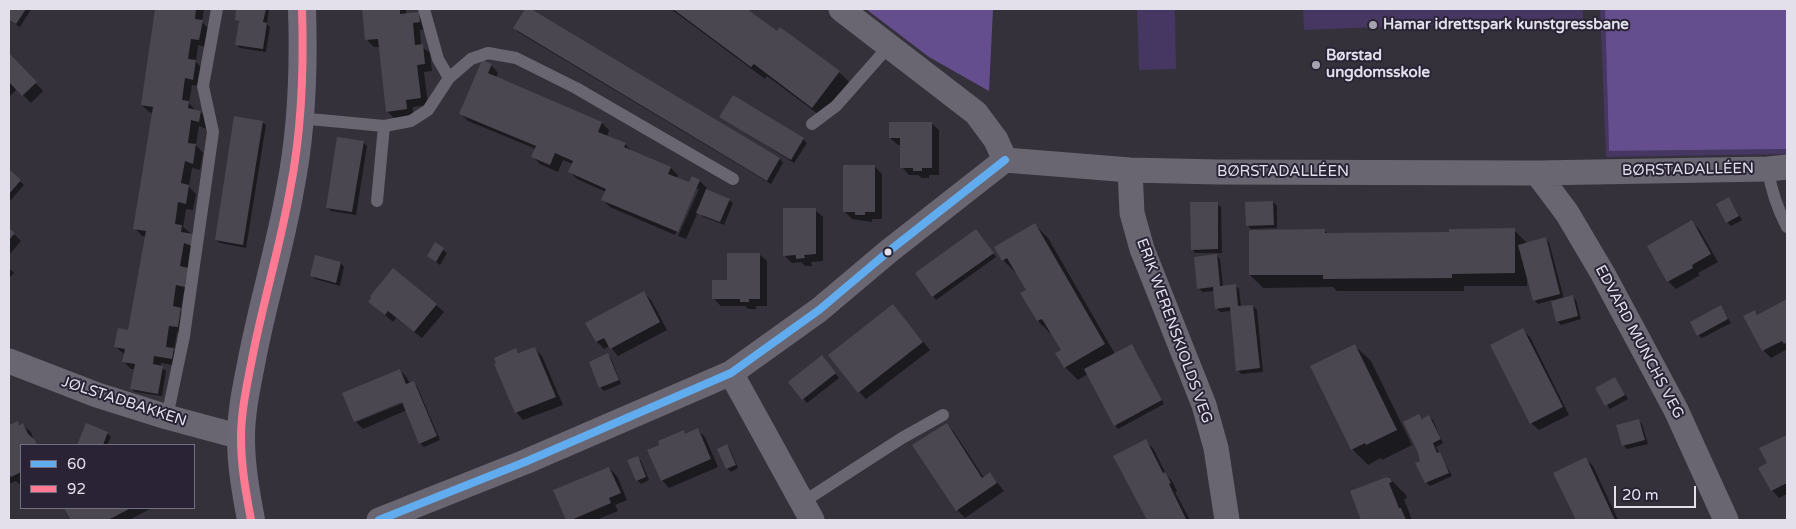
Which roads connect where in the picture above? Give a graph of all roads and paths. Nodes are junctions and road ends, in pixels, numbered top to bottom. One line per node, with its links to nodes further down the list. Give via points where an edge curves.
1 (217, 9): 20 (lane, via 202,86 213,132 185,327)
2 (302, 9): 7 (main road)
3 (424, 9): 6 (lane, via 438,59)
4 (841, 9): 5 (street)
5 (889, 46): 8 (lane, via 836,106); 10 (street, via 976,113 996,140)
6 (449, 78): 9 (lane, via 428,110 411,121); 14 (lane, via 471,59 488,53 516,58 576,88)
7 (299, 118): 9 (lane); 21 (main road, via 291,188 247,385)
8 (812, 124)
9 (384, 126): 15 (lane)
10 (1005, 160): 12 (street, BØRSTADALLÉEN); 18 (street, via 819,310)
11 (1778, 168): 13 (street, BØRSTADALLÉEN); 16 (lane, via 1771,189)
12 (1130, 170): 13 (street, BØRSTADALLÉEN); 25 (street, ERIK WERENSKIOLDS VEG, via 1132,213 1142,249 1204,405 1216,448)
13 (1537, 173): 26 (street, EDVARD MUNCHS VEG, via 1567,213 1604,274 1676,410)
14 (732, 179)
15 (377, 201)
16 (1787, 227)
17 (9, 361): 20 (street, JØLSTADBAKKEN, via 97,395)
18 (731, 373): 22 (street); 24 (street, via 534,458)
19 (943, 415): 22 (lane, via 902,438)
20 (167, 417): 21 (street, JØLSTADBAKKEN)
21 (241, 437): 23 (main road)
22 (808, 511)
23 (251, 520)
24 (379, 520)
25 (1227, 520)
26 (1726, 520)

